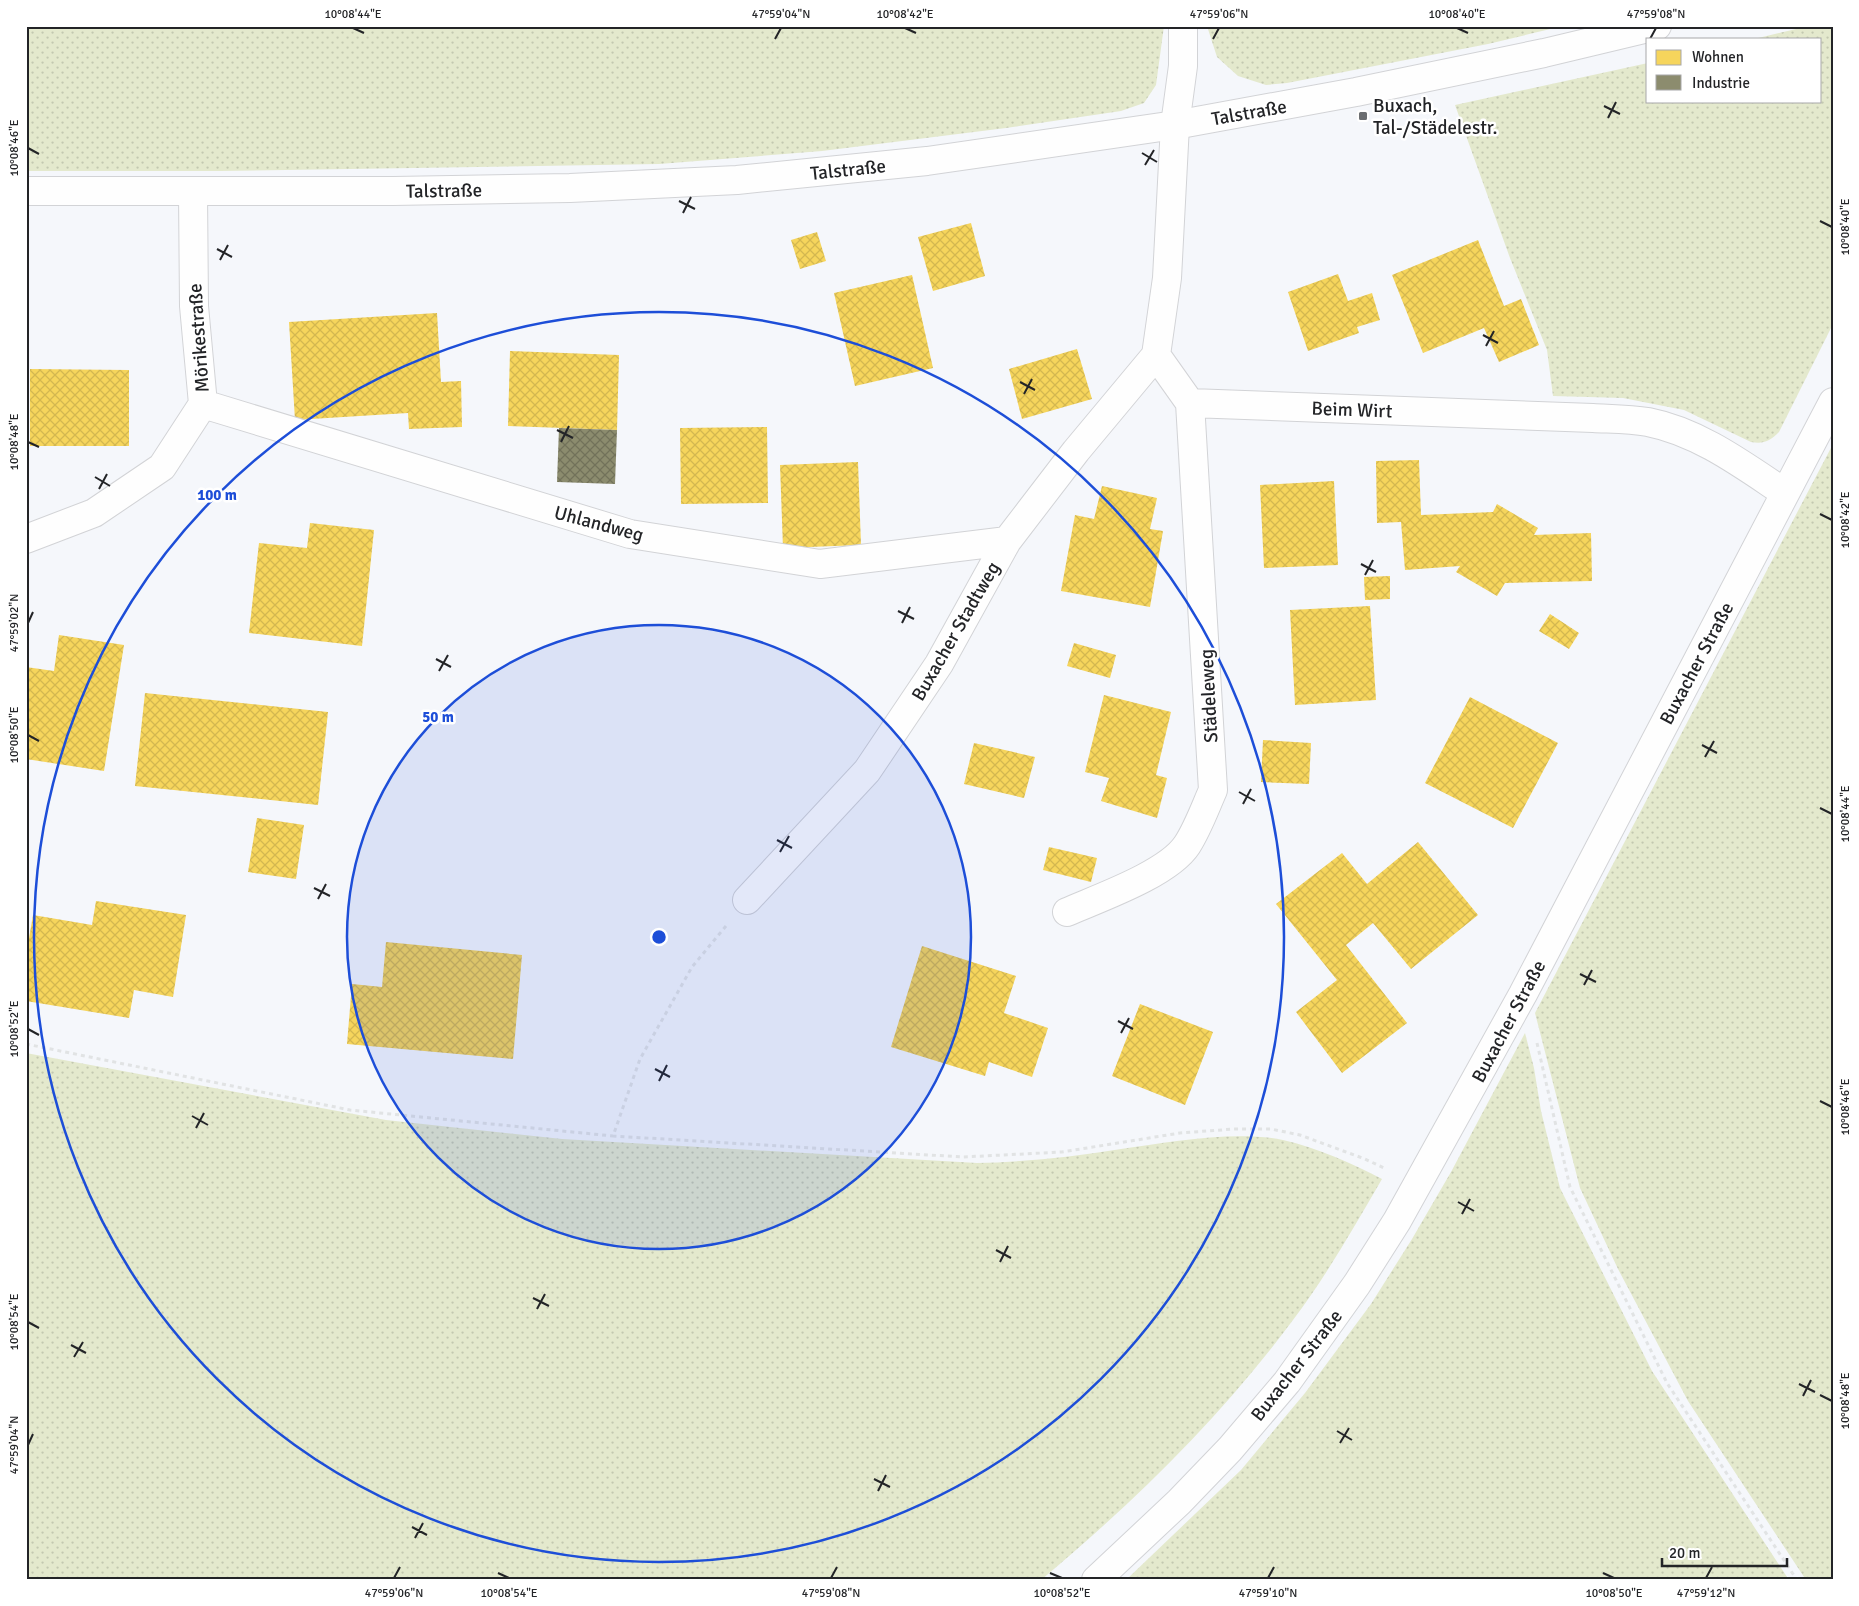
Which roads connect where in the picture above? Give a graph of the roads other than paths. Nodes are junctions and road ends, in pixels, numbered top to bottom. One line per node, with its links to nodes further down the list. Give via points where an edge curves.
1 (1183, 26): 3 (street, via 1183,66)
2 (1657, 26): 3 (street, Talstraße, via 1356,92)
3 (1175, 125): 5 (street, Talstraße, via 927,161 737,180 570,188); 6 (street, via 1168,278)
4 (26, 191): 5 (street, Talstraße)
5 (193, 192): 9 (street, Mörikestraße, via 194,306)
6 (1156, 355): 7 (street); 12 (street, Buxacher Stadtweg)
7 (1190, 402): 10 (street, Beim Wirt, via 1648,422 1687,434); 14 (street, Städeleweg, via 1213,790 1186,847 1160,870)
8 (1833, 402): 10 (street, Buxacher Straße)
9 (203, 404): 11 (street, Mörikestraße, via 162,467 94,513); 12 (street, Uhlandweg, via 630,534 820,564)
10 (1785, 493): 15 (street, Buxacher Straße, via 1523,994 1419,1185 1357,1284 1287,1382 1230,1449)
11 (26, 539)
12 (1007, 541): 13 (street, Buxacher Stadtweg, via 939,664 867,771)
13 (748, 900)
14 (1067, 912)
15 (1096, 1580)

